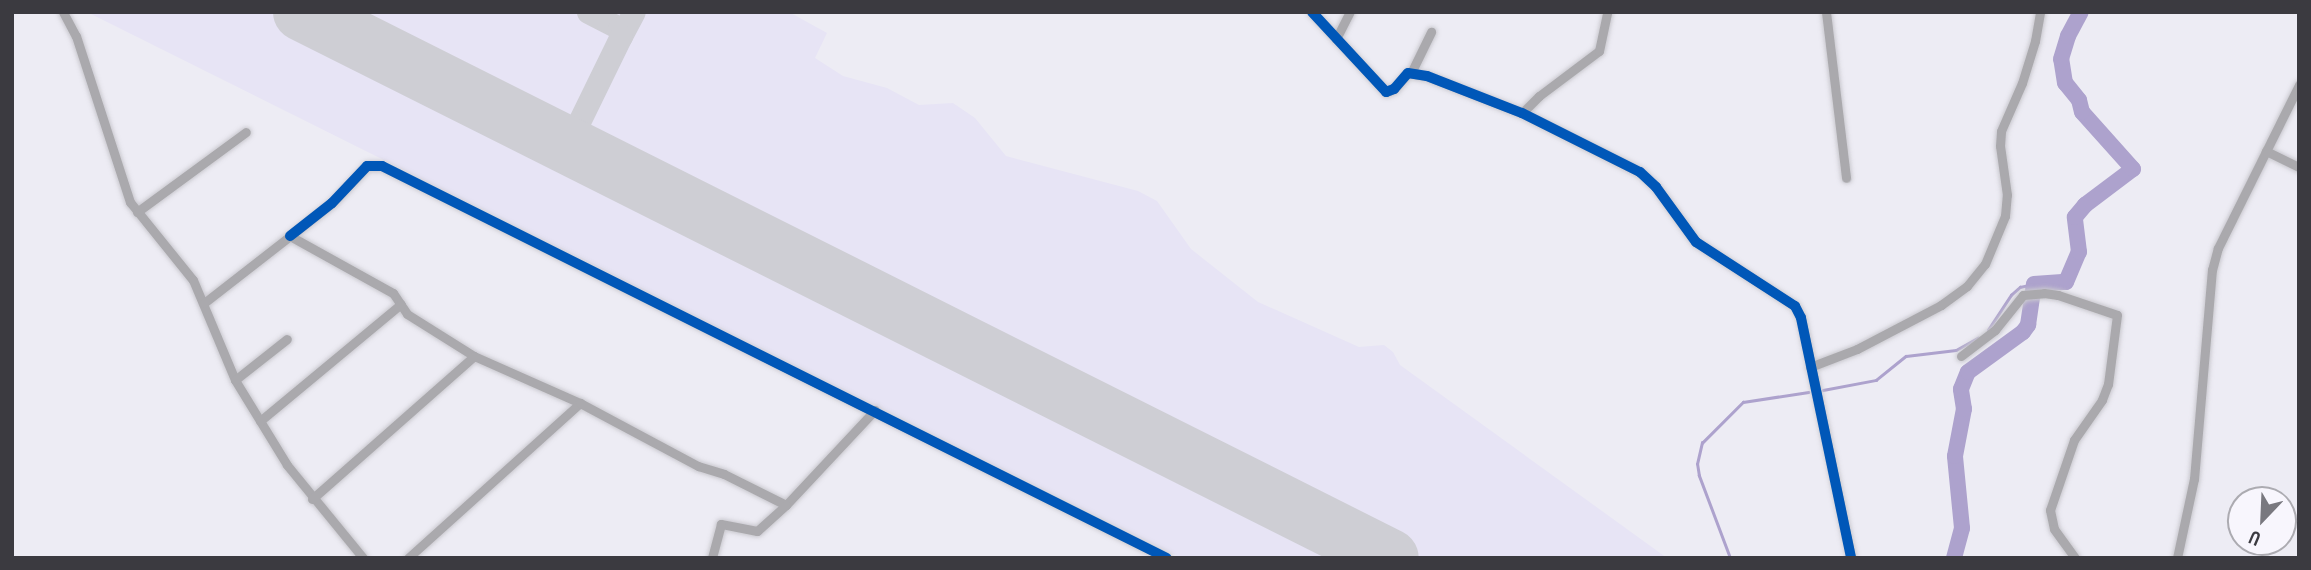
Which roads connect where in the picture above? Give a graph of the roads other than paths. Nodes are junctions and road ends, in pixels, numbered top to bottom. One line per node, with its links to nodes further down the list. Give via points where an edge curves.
1 (63, 12): 16 (street, via 76,36 125,190)
2 (1312, 12): 8 (street)
3 (1350, 12): 8 (street)
4 (1607, 12): 11 (street, via 1599,51)
5 (1826, 12): 15 (street)
6 (2040, 12): 23 (street, via 2022,83 2001,131 2005,216 1985,264 1967,286 1941,305 1857,349)
7 (1431, 32): 9 (street)
8 (1336, 39): 9 (street, via 1386,92)
9 (1411, 73): 11 (street)
10 (2299, 85): 13 (street)
11 (1522, 113): 23 (street, via 1640,172 1696,242 1795,306)
12 (246, 132): 16 (street)
13 (2266, 150): 14 (street); 36 (street, via 2224,234 2212,270 2194,479)
14 (2299, 167)
15 (1846, 178)
16 (137, 212): 18 (street, via 187,269)
17 (289, 236): 18 (street); 19 (street, via 393,293); 26 (street, via 332,203 367,166 377,164)
18 (204, 303): 24 (street)
19 (401, 304): 21 (street, via 421,324); 27 (street)
20 (287, 339): 24 (street)
21 (474, 356): 25 (street); 28 (street)
22 (1961, 356): 35 (street, via 1995,330 2023,295 2058,295 2117,315 2108,384 2074,440 2049,510 2054,529)
23 (1811, 367): 34 (street)
24 (235, 380): 27 (street)
25 (580, 403): 29 (street, via 698,466); 31 (street)
26 (875, 410): 29 (street); 33 (street)
27 (260, 421): 28 (street)
28 (312, 499): 30 (street)
29 (786, 505): 32 (street, via 757,531 720,524)
30 (363, 558)
31 (408, 558)
32 (712, 558)
33 (1167, 558)
34 (1851, 558)
35 (2075, 558)
36 (2177, 558)

